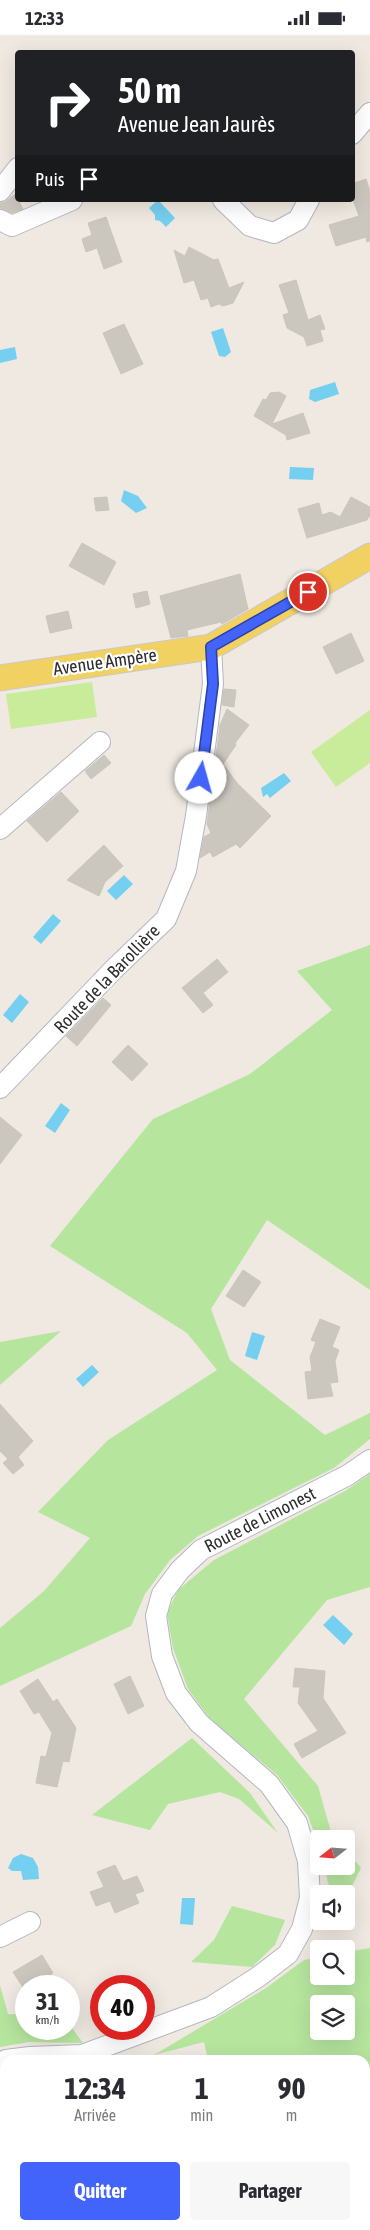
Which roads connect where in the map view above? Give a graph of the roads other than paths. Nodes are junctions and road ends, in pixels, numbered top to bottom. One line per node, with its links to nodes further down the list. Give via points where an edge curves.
1 (370, 113): 2 (street)
2 (355, 130)
3 (15, 172): 4 (street)
4 (0, 191)
5 (67, 202): 8 (street, via 12,226)
6 (225, 202): 7 (street, via 250,226 274,233 298,220)
7 (309, 202)
8 (0, 220)
9 (370, 556): 10 (main road)
10 (211, 647): 11 (main road, Avenue Ampère); 14 (street, Route de la Barollière, via 213,684 196,816 186,871 166,919 112,970)
11 (0, 678)
12 (100, 742): 13 (street)
13 (0, 829)
14 (0, 1088)
15 (370, 1460): 18 (street, Route de Limonest, via 348,1475 201,1550 162,1594 156,1616 162,1656 176,1693 199,1723 269,1784 297,1823 308,1861 310,1898 302,1929 288,1954 212,2007)
16 (30, 1922): 17 (street)
17 (0, 1937)
18 (82, 2055)

